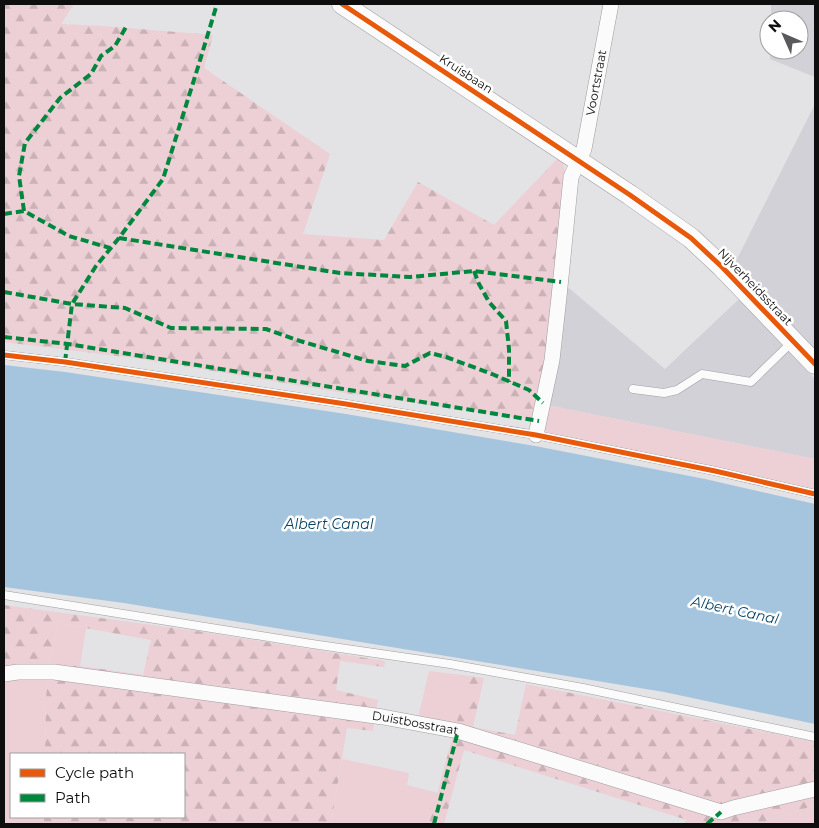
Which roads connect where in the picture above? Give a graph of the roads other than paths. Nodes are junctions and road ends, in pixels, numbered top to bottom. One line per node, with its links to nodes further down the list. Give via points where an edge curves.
1 (342, 4): 3 (street, Kruisbaan)
2 (611, 4): 3 (street, Voortstraat, via 584,149)
3 (578, 161): 4 (street, Nijverheidsstraat, via 691,238); 8 (street, via 571,177 552,360)
4 (793, 341): 6 (street, Nijverheidsstraat); 7 (lane, via 751,382 702,374 677,390 664,393)
5 (4, 355): 8 (lane)
6 (815, 364)
7 (634, 389)
8 (536, 435): 9 (lane)
9 (815, 494)
10 (4, 595): 12 (lane, via 450,664 583,688)
11 (4, 674): 13 (street, Duistbosstraat, via 54,672 383,717 458,731 721,812)
12 (815, 737)
13 (815, 789)

